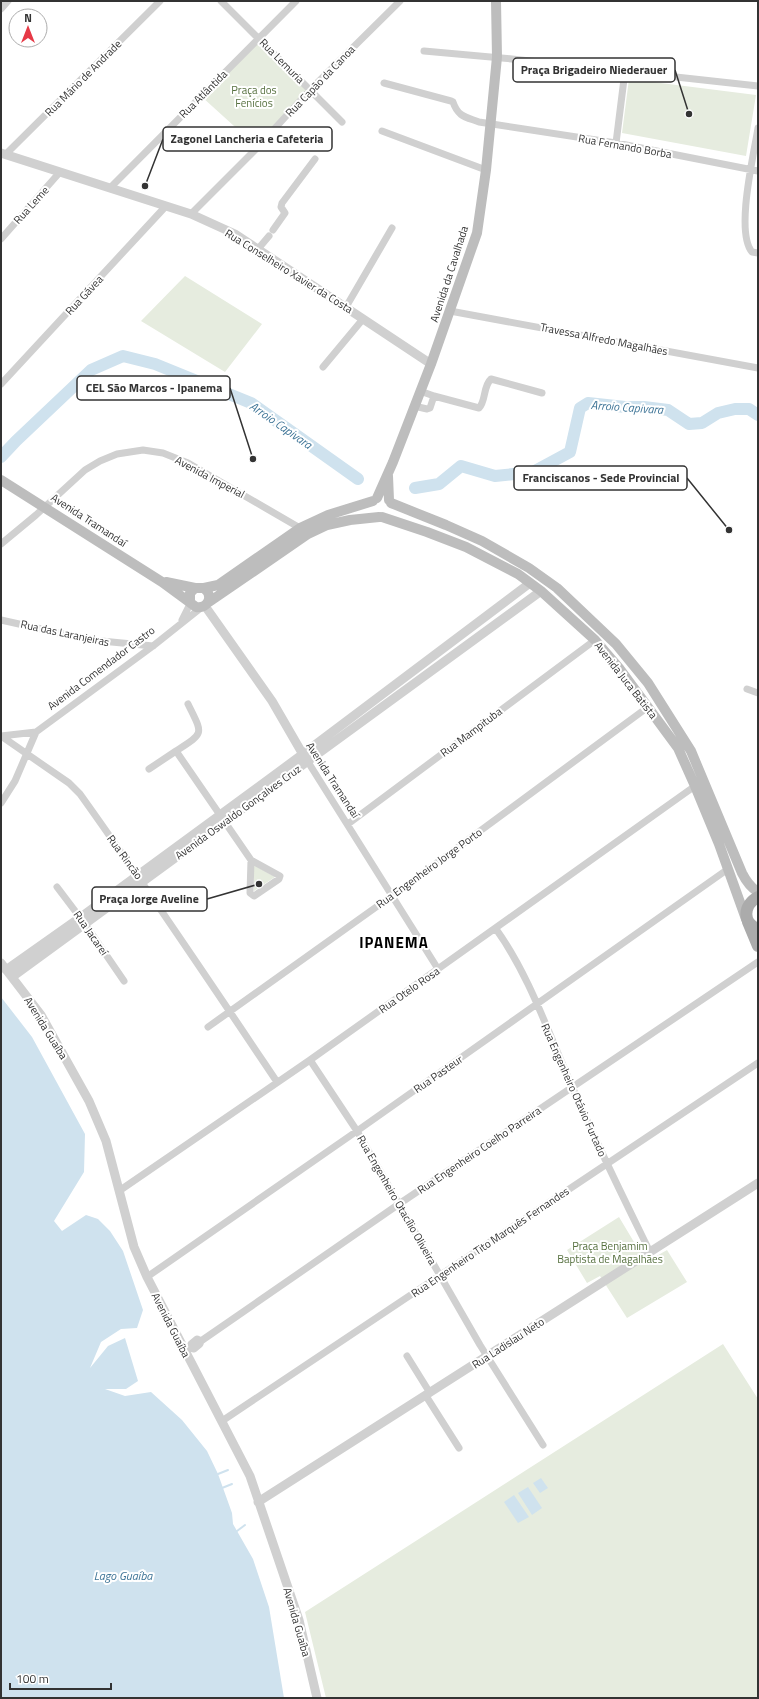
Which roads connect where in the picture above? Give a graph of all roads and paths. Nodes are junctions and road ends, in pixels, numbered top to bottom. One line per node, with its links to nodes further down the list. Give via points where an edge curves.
1 (8, 1): 7 (street)
2 (160, 1): 20 (street, Rua Mário de Andrade)
3 (221, 1): 8 (street, Rua Lemuria)
4 (296, 1): 8 (street, Rua Atlântida)
5 (400, 1): 14 (street, Rua Capão da Canoa)
6 (496, 1): 10 (main road, Avenida da Cavalhada)
7 (1, 9)
8 (259, 39): 14 (street, Rua Lemuria); 25 (street, Rua Atlântida)
9 (424, 51): 10 (street)
10 (497, 57): 11 (street); 16 (main road, Avenida da Cavalhada)
11 (625, 71): 13 (street); 19 (street)
12 (384, 83): 16 (street, Rua Fernando Borba, via 451,101 462,116)
13 (758, 86)
14 (310, 90): 15 (street, Rua Lemuria); 27 (street, Rua Capão da Canoa)
15 (342, 122)
16 (491, 125): 19 (street, Rua Fernando Borba); 22 (main road, Avenida da Cavalhada)
17 (758, 128): 23 (street)
18 (382, 131): 22 (street)
19 (616, 143): 23 (street, Rua Fernando Borba)
20 (4, 154): 24 (street, Rua Conselheiro Xavier da Costa)
21 (316, 159): 30 (street, via 282,203 281,207 285,213)
22 (486, 170): 33 (main road, Avenida da Cavalhada, via 477,233)
23 (755, 170): 31 (street, via 744,216 747,247)
24 (60, 172): 25 (street, Rua Conselheiro Xavier da Costa); 29 (street, Rua Leme)
25 (110, 188): 26 (street, Rua Conselheiro Xavier da Costa)
26 (166, 206): 27 (street, Rua Conselheiro Xavier da Costa); 38 (street, Rua Gávea)
27 (191, 214): 30 (street, Rua Conselheiro Xavier da Costa, via 235,234)
28 (392, 228): 32 (street)
29 (1, 239)
30 (258, 249): 32 (street, Rua Conselheiro Xavier da Costa)
31 (758, 253)
32 (346, 307): 34 (street, Rua Conselheiro Xavier da Costa)
33 (450, 311): 35 (main road, Avenida da Cavalhada); 37 (street, Travessa Alfredo Magalhães)
34 (363, 318): 35 (street, Rua Conselheiro Xavier da Costa); 36 (street)
35 (431, 364): 39 (main road, Avenida da Cavalhada)
36 (323, 367)
37 (758, 368)
38 (1, 384)
39 (420, 391): 41 (street); 42 (main road, Avenida da Cavalhada)
40 (542, 393): 41 (street, via 491,379 479,408)
41 (434, 396): 42 (street, via 428,409)
42 (414, 406): 43 (main road, Avenida da Cavalhada)
43 (388, 473): 45 (main road, Avenida da Cavalhada); 46 (main road, Avenida da Cavalhada)
44 (1, 480): 47 (main road, Avenida Tramandaí)
45 (375, 499): 46 (main road, via 381,497); 48 (main road, via 372,512); 49 (main road, via 328,515)
46 (390, 502): 48 (main road, via 389,514); 83 (main road, Avenida Juca Batista, via 482,541 529,568 557,588 616,644 648,683 691,751 742,873 752,889)
47 (45, 507): 49 (street, Avenida Imperial, via 72,480 100,461 117,454 143,450 163,453 188,463); 50 (street, Avenida Imperial); 51 (main road, Avenida Tramandaí)
48 (380, 517): 52 (main road, Avenida Juca Batista, via 466,547); 56 (main road, Avenida Comendador Castro, via 327,525 308,534)
49 (300, 528): 53 (main road, via 218,585)
50 (1, 544)
51 (162, 582): 53 (main road, Avenida Tramandaí); 55 (main road, Avenida Tramandaí)
52 (530, 583): 54 (main road, Avenida Juca Batista); 60 (street, Avenida Oswaldo Gonçalves Cruz)
53 (200, 588): 55 (main road, via 190,594); 56 (main road, via 210,594)
54 (541, 591): 59 (main road, Avenida Juca Batista); 62 (street, Avenida Oswaldo Gonçalves Cruz)
55 (191, 602): 56 (main road, via 196,607); 58 (street, Avenida Comendador Castro)
56 (205, 605): 58 (street, Avenida Comendador Castro); 73 (street, Avenida Tramandaí, via 272,701)
57 (1, 620): 61 (street, Rua das Laranjeiras, via 91,640)
58 (180, 624): 61 (street, Avenida Comendador Castro)
59 (595, 640): 68 (main road, Avenida Juca Batista); 78 (street, Rua Mampituba)
60 (450, 643): 62 (street); 65 (street, Avenida Oswaldo Gonçalves Cruz)
61 (153, 646): 69 (street, Avenida Comendador Castro)
62 (456, 651): 67 (street, Avenida Oswaldo Gonçalves Cruz)
63 (747, 689): 64 (street)
64 (758, 693)
65 (379, 696): 67 (street); 73 (street, Avenida Oswaldo Gonçalves Cruz)
66 (188, 704): 71 (street, via 198,725 197,737)
67 (386, 704): 73 (street, Avenida Oswaldo Gonçalves Cruz)
68 (648, 707): 75 (main road, Avenida Juca Batista, via 678,748); 84 (street, Rua Engenheiro Jorge Porto)
69 (36, 732): 70 (street, Avenida Comendador Castro); 72 (street, Avenida Comendador Castro)
70 (1, 736): 72 (street, Rua Rincão)
71 (176, 752): 74 (street); 77 (street)
72 (26, 754): 76 (street, Avenida Comendador Castro, via 14,782); 81 (street, Rua Rincão, via 69,783 80,794)
73 (305, 758): 77 (street, Avenida Oswaldo Gonçalves Cruz); 78 (street, Avenida Tramandaí)
74 (149, 769)
75 (695, 786): 80 (main road, Avenida Juca Batista); 88 (street, Rua Otelo Rosa)
76 (1, 803)
77 (223, 818): 79 (street); 81 (street, Avenida Oswaldo Gonçalves Cruz)
78 (348, 824): 84 (street, Avenida Tramandaí)
79 (251, 860): 79 (street, via 250,893 254,896 280,877)
80 (728, 869): 86 (main road, Avenida Juca Batista); 95 (street, Rua Pasteur)
81 (141, 878): 87 (street, Avenida Oswaldo Gonçalves Cruz); 96 (street, Rua Rincão)
82 (57, 887): 87 (street, Rua Jacareí)
83 (758, 892)
84 (392, 895): 92 (street, Avenida Tramandaí); 96 (street, Rua Engenheiro Jorge Porto)
85 (758, 896): 86 (main road, via 748,904)
86 (746, 919): 89 (main road, via 752,927); 90 (main road, Avenida Juca Batista)
87 (83, 920): 93 (street, Avenida Oswaldo Gonçalves Cruz); 94 (street, Rua Jacareí)
88 (496, 929): 92 (street, Rua Otelo Rosa); 95 (street, Rua Engenheiro Otávio Furtado, via 517,963)
89 (758, 929)
90 (758, 946)
91 (758, 962): 101 (street, Rua Engenheiro Coelho Parreira)
92 (438, 969): 98 (street, Rua Otelo Rosa)
93 (6, 970): 105 (street, Avenida Guaíba, via 41,1015 89,1101 106,1141)
94 (124, 981)
95 (537, 1004): 101 (street, Rua Engenheiro Otávio Furtado); 102 (street, Rua Pasteur)
96 (230, 1013): 97 (street, Rua Engenheiro Jorge Porto); 100 (street, Rua Rincão)
97 (208, 1028)
98 (310, 1060): 100 (street, Rua Otelo Rosa); 102 (street, Rua Engenheiro Otacílio Oliveira)
99 (758, 1063): 103 (street, Rua Engenheiro Tito Marquês Fernandes)
100 (277, 1082): 105 (street, Rua Otelo Rosa)
101 (572, 1087): 103 (street, Rua Engenheiro Otávio Furtado); 106 (street, Rua Engenheiro Coelho Parreira)
102 (357, 1131): 106 (street, Rua Engenheiro Otacílio Oliveira); 109 (street, Rua Pasteur)
103 (607, 1164): 107 (street, Rua Engenheiro Otávio Furtado); 108 (street, Rua Engenheiro Tito Marquês Fernandes)
104 (758, 1184): 107 (street, Rua Ladislau Neto)
105 (119, 1190): 109 (street, Avenida Guaíba, via 134,1248)
106 (399, 1204): 108 (street, Rua Engenheiro Otacílio Oliveira); 110 (street, Rua Engenheiro Coelho Parreira, via 201,1341 194,1349)
107 (650, 1252): 112 (street, Rua Ladislau Neto)
108 (440, 1276): 112 (street, Rua Engenheiro Otacílio Oliveira); 114 (street, Rua Engenheiro Tito Marquês Fernandes)
109 (147, 1277): 110 (street, Avenida Guaíba)
110 (187, 1350): 114 (street, Avenida Guaíba)
111 (407, 1356): 113 (street)
112 (487, 1356): 113 (street, Rua Ladislau Neto); 115 (street, Rua Engenheiro Otacílio Oliveira)
113 (428, 1394): 116 (street); 117 (street, Rua Ladislau Neto)
114 (222, 1421): 117 (street, Avenida Guaíba, via 250,1476)
115 (543, 1445)
116 (459, 1448)
117 (258, 1502): 118 (street, Avenida Guaíba, via 299,1620)
118 (318, 1698)

